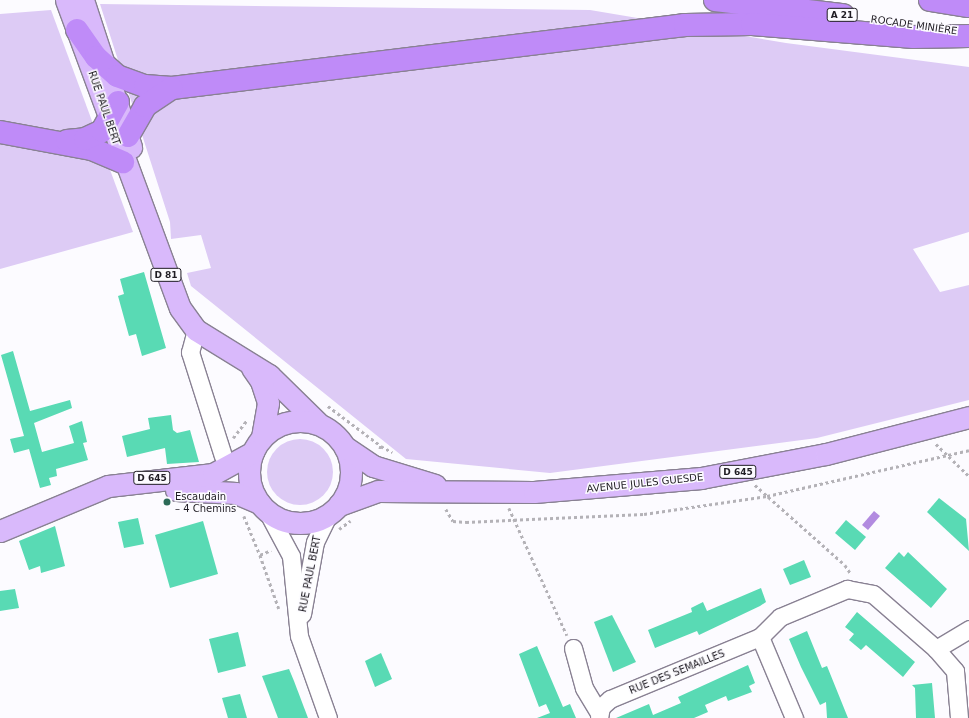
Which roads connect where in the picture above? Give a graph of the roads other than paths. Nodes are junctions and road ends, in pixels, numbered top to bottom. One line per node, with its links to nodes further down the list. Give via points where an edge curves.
1 (66, 0): 6 (main road, RUE PAUL BERT / D 81)
2 (83, 0): 9 (main road, RUE PAUL BERT / D 81)
3 (715, 0): 7 (highway, ROCADE MINIÈRE / A 21)
4 (930, 0): 5 (highway)
5 (969, 6)
6 (77, 30): 9 (highway); 12 (main road, RUE PAUL BERT / D 81)
7 (969, 33)
8 (969, 36): 10 (highway, via 913,37 758,24 678,26)
9 (108, 69): 10 (highway, via 133,83); 11 (main road, RUE PAUL BERT / D 81)
10 (172, 88): 14 (highway, via 144,106)
11 (118, 102): 12 (highway); 14 (main road, RUE PAUL BERT / D 81)
12 (109, 123): 15 (highway, via 85,139); 16 (main road, RUE PAUL BERT / D 81)
13 (0, 132): 15 (highway)
14 (128, 136): 17 (main road, RUE PAUL BERT / D 81)
15 (56, 142): 16 (highway, via 105,153)
16 (123, 162): 17 (main road, RUE PAUL BERT / D 81)
17 (146, 214): 18 (main road, RUE PAUL BERT / D 81, via 174,298)
18 (196, 330): 19 (main road, RUE PAUL BERT / D 81); 24 (street, via 190,352)
19 (250, 366): 21 (main road, RUE PAUL BERT / D 81, via 270,375); 22 (main road, RUE PAUL BERT / D 81, via 261,380 268,403)
20 (969, 417): 25 (main road, AVENUE JULES GUESDE / D 645, via 740,472 618,487)
21 (319, 424): 22 (main road, via 286,422); 23 (main road, via 334,433)
22 (257, 445): 26 (main road, via 249,475); 27 (main road, D 645, via 214,474 117,483)
23 (346, 447): 25 (main road, AVENUE JULES GUESDE / D 645, via 373,466); 28 (main road, via 351,463 351,480)
24 (223, 456)
25 (452, 497): 28 (main road, AVENUE JULES GUESDE / D 645, via 378,491)
26 (256, 508): 27 (main road, D 645, via 236,493 172,490 130,494); 28 (main road, via 283,520 300,523); 31 (street, RUE PAUL BERT, via 286,543 292,562)
27 (51, 509): 29 (main road, D 645)
28 (341, 512): 31 (street, RUE PAUL BERT, via 315,542)
29 (0, 531)
30 (969, 629): 34 (street)
31 (299, 636): 37 (street, RUE PAUL BERT)
32 (760, 637): 34 (street, RUE DES SEMAILLES, via 787,614 847,589 861,589 873,594); 35 (street, RUE DES SEMAILLES, via 610,699); 38 (street)
33 (573, 648): 35 (street, RUE DES SEMAILLES, via 584,688)
34 (936, 649): 36 (street, via 955,671)
35 (599, 715)
36 (959, 715)
37 (328, 718)
38 (794, 718)

